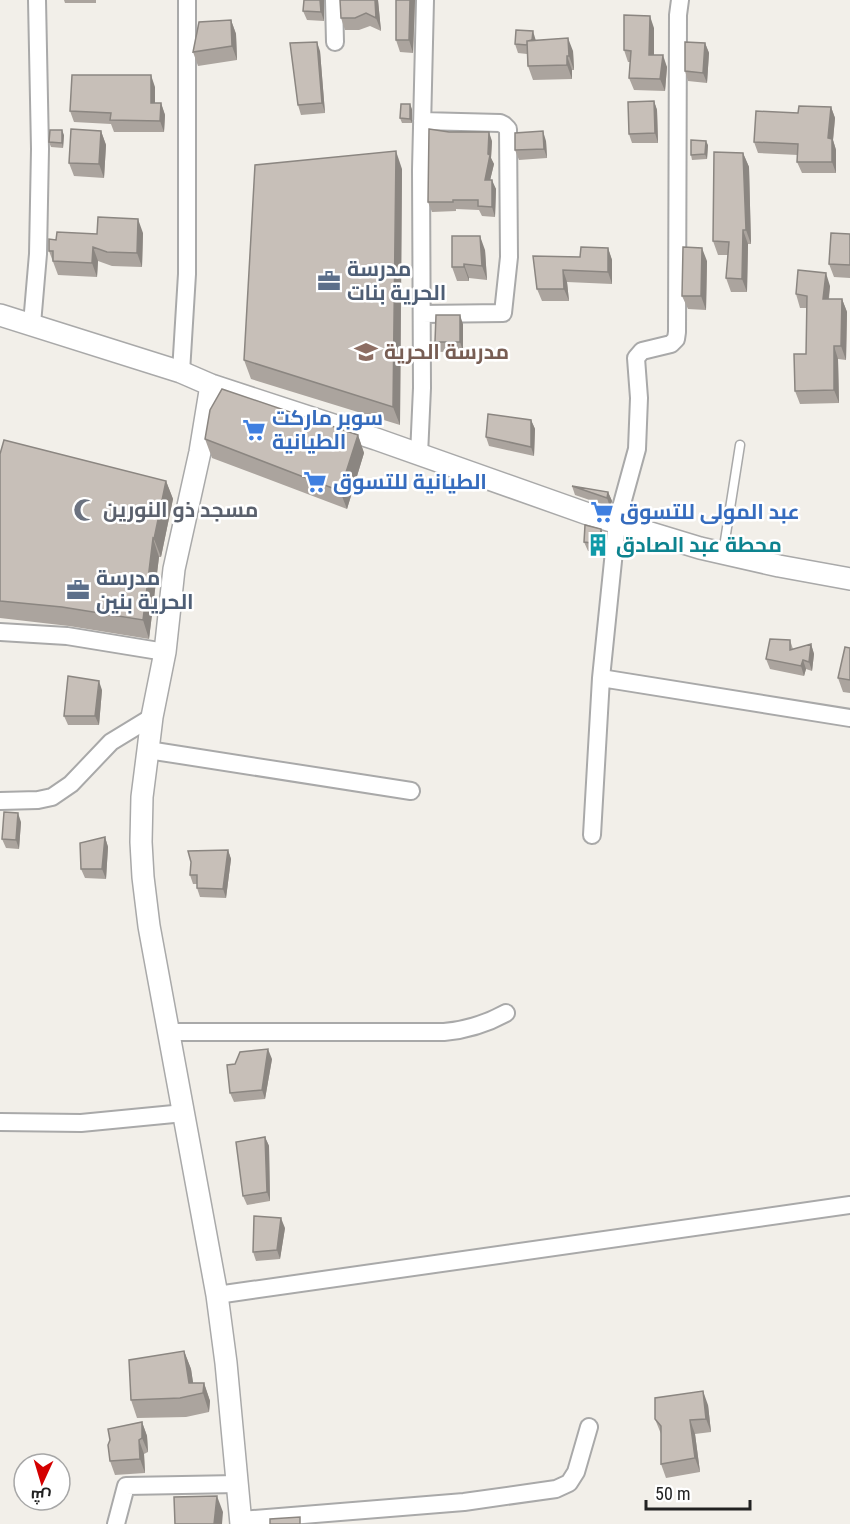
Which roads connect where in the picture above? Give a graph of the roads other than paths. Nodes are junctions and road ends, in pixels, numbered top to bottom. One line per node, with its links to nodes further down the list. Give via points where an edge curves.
1 (38, 0): 10 (street, via 40,160)
2 (187, 0): 11 (street, via 187,274)
3 (334, 0): 6 (street)
4 (425, 0): 7 (street)
5 (680, 0): 15 (street, via 677,332 671,344 642,351 636,358 637,449)
6 (335, 42)
7 (422, 121): 8 (street); 8 (street, via 500,123 508,129 509,257 504,313)
8 (422, 314): 14 (street)
9 (0, 315): 10 (street)
10 (32, 324): 11 (street)
11 (181, 372): 12 (street)
12 (211, 385): 14 (street); 19 (street, via 174,568)
13 (740, 445): 16 (lane)
14 (420, 455): 15 (street)
15 (617, 522): 16 (street); 20 (street)
16 (723, 553): 17 (street)
17 (850, 579)
18 (0, 632): 19 (street, via 67,636)
19 (165, 652): 21 (street)
20 (601, 678): 22 (street); 26 (street)
21 (152, 717): 23 (street); 25 (street, via 111,742 71,784 52,797)
22 (850, 718)
23 (148, 750): 24 (street); 28 (street, via 142,808 143,877)
24 (411, 791)
25 (0, 801)
26 (592, 835)
27 (506, 1013): 28 (street, via 489,1023 444,1032)
28 (168, 1032): 29 (street)
29 (184, 1113): 30 (street, via 81,1123); 32 (street)
30 (0, 1122)
31 (850, 1205): 32 (street)
32 (217, 1295): 34 (street)
33 (589, 1427): 35 (street, via 576,1472 569,1483 556,1489 464,1502)
34 (238, 1484): 35 (street); 36 (street, via 126,1486)
35 (241, 1522)
36 (116, 1524)

